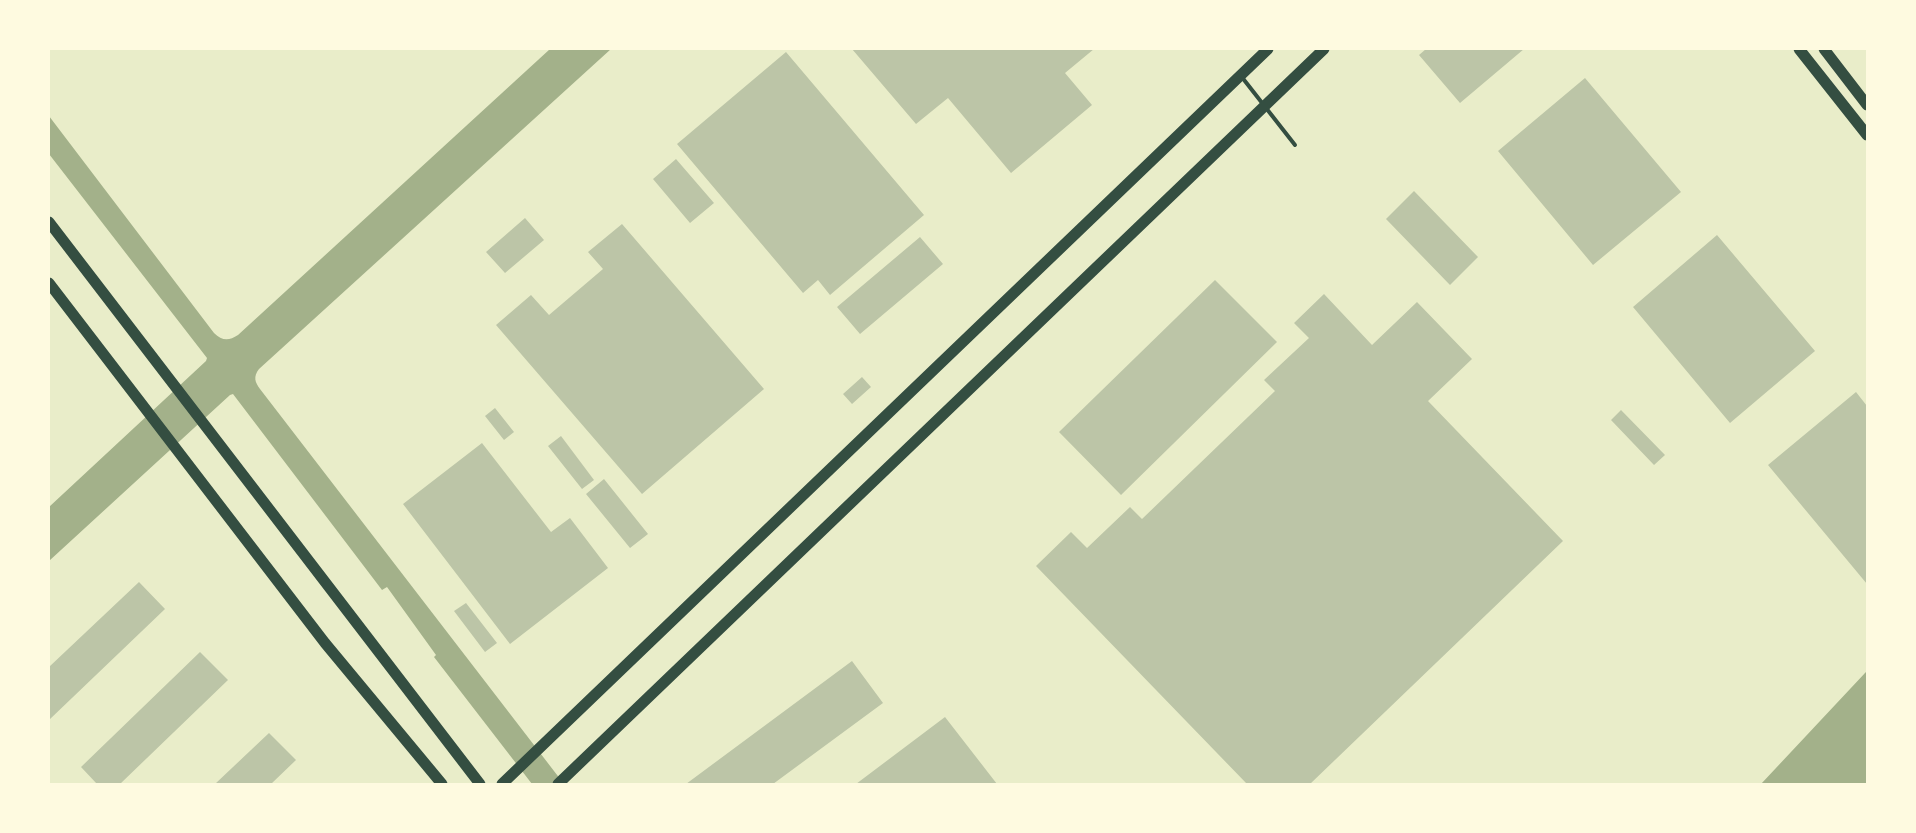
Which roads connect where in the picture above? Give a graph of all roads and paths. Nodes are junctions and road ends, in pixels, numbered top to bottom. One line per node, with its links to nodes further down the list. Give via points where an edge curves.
1 (1268, 49): 5 (main road)
2 (1324, 49): 7 (main road)
3 (1799, 49): 8 (main road)
4 (1824, 49): 6 (main road)
5 (1240, 76): 7 (lane); 15 (main road)
6 (1867, 104)
7 (1265, 106): 9 (lane); 12 (main road)
8 (1867, 135)
9 (1295, 145)
10 (49, 222): 14 (main road)
11 (49, 282): 13 (main road, via 325,643)
12 (561, 781)
13 (442, 784)
14 (480, 784)
15 (502, 784)

